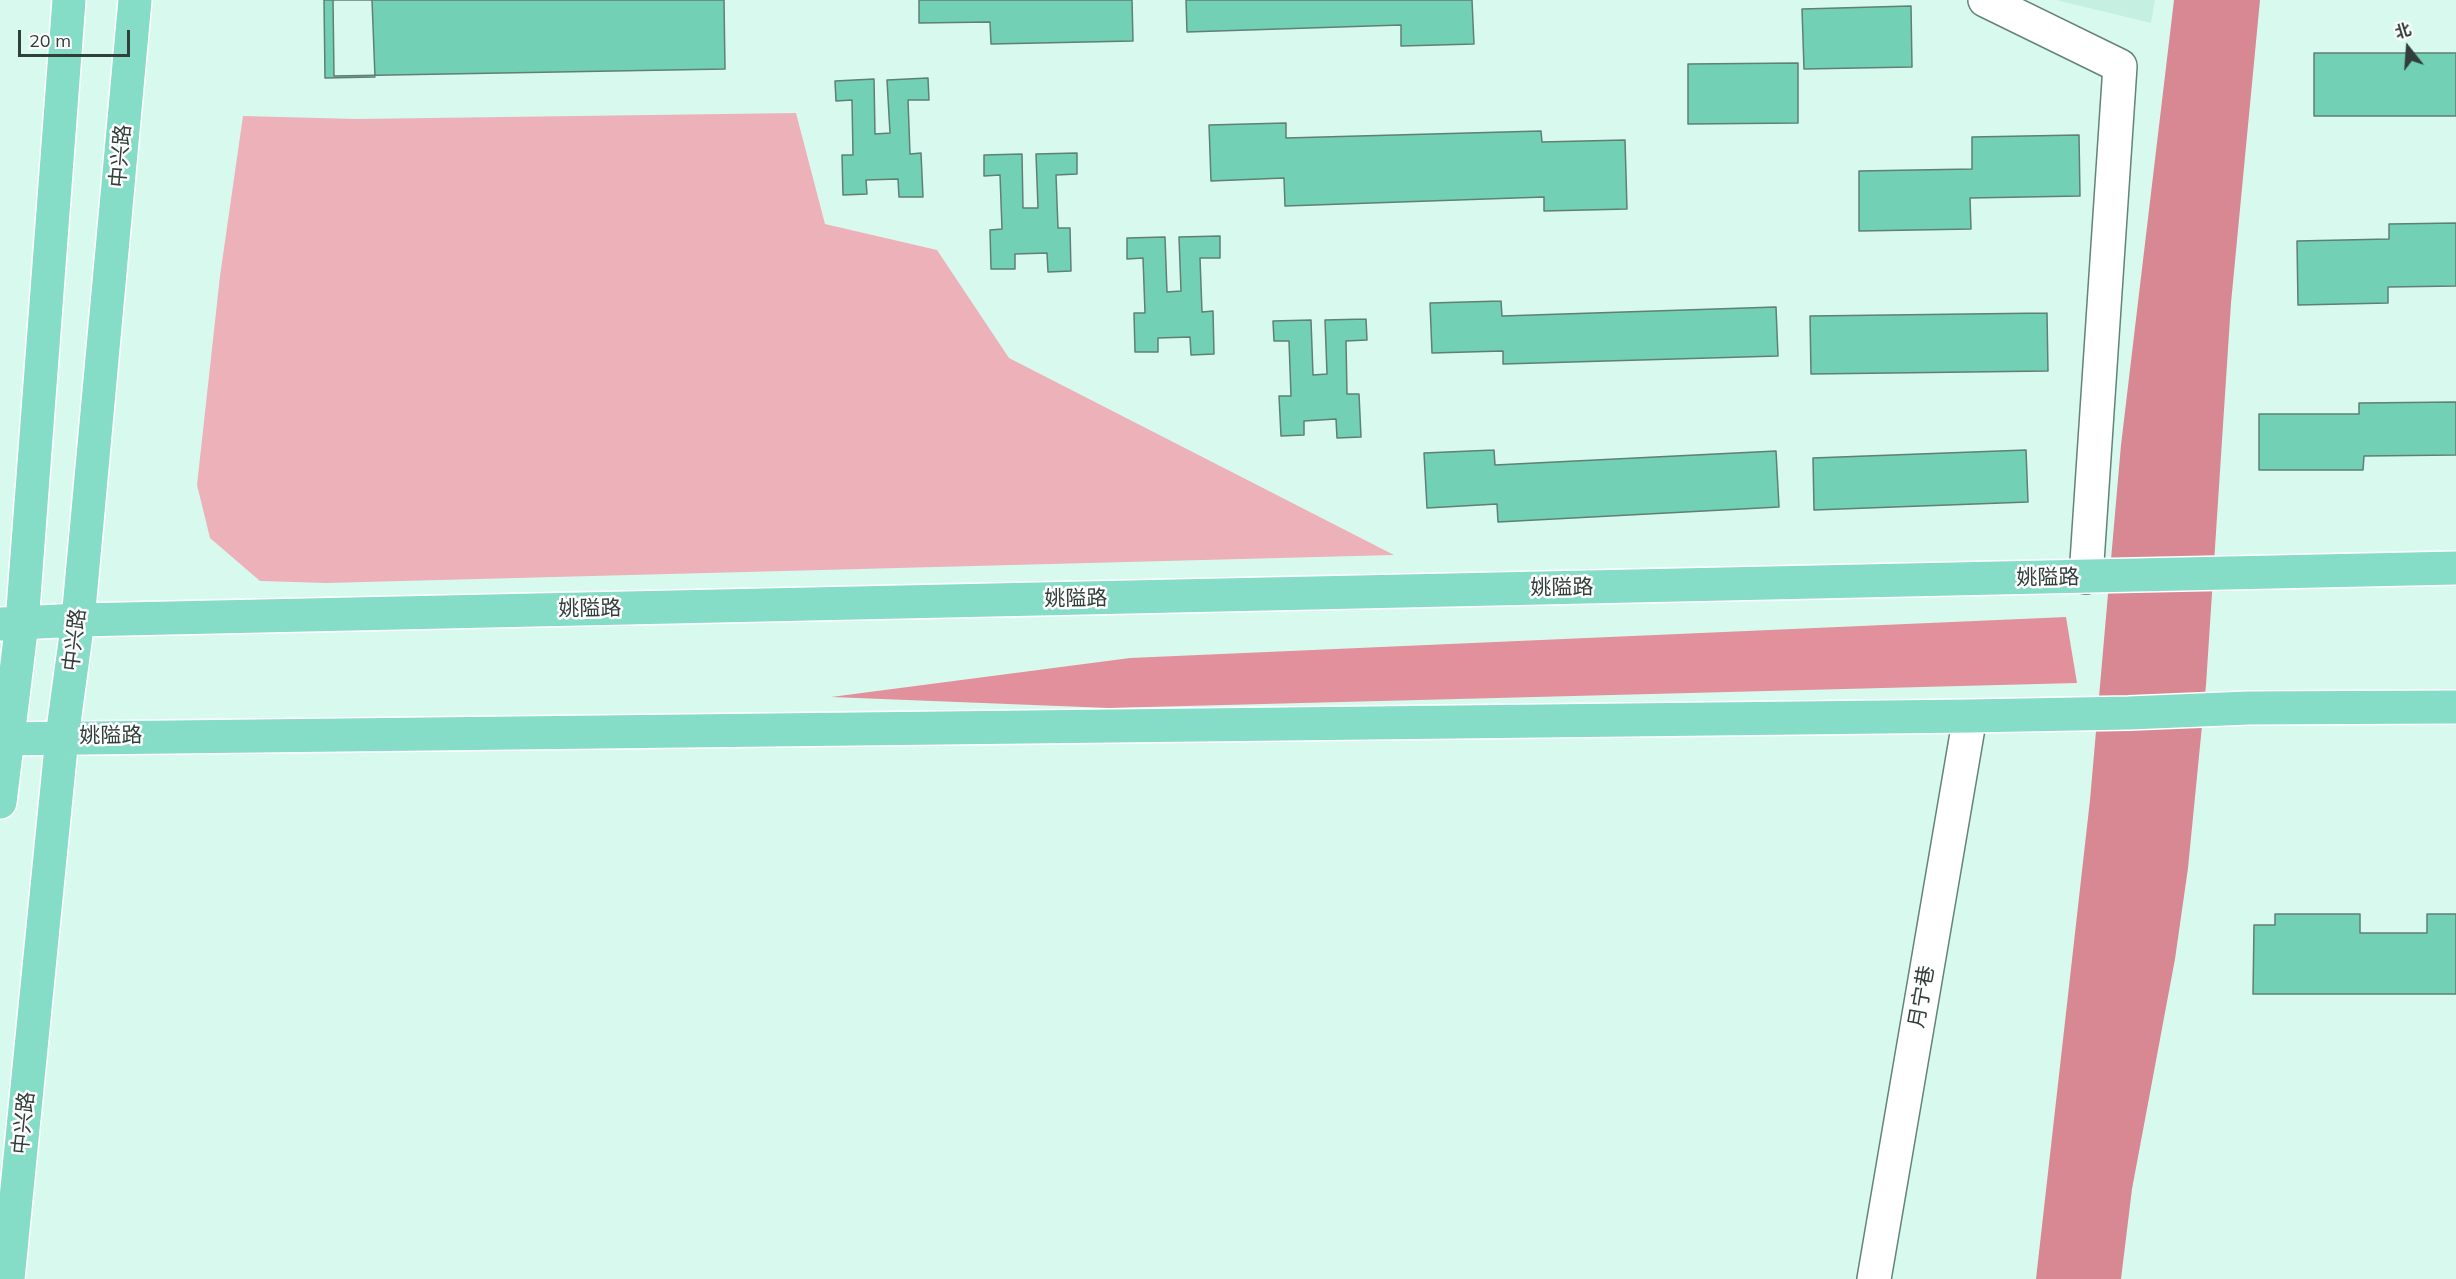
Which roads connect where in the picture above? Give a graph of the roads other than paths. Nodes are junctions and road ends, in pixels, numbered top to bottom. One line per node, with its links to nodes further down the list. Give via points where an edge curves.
1 (69, 0): 7 (main road)
2 (135, 0): 6 (main road, 中兴路)
3 (1985, 0): 5 (street, via 2120,66)
4 (2456, 568): 5 (main road, 姚隘路)
5 (2086, 577): 6 (main road, 姚隘路)
6 (78, 620): 7 (main road, 姚隘路); 10 (main road, 中兴路)
7 (11, 624): 11 (main road)
8 (2456, 707): 9 (main road, 姚隘路)
9 (1970, 716): 10 (main road, 姚隘路); 14 (street, 月宁巷)
10 (62, 737): 11 (main road, 姚隘路); 13 (main road, 中兴路)
11 (4, 739): 12 (main road)
12 (0, 802)
13 (8, 1279)
14 (1874, 1279)

